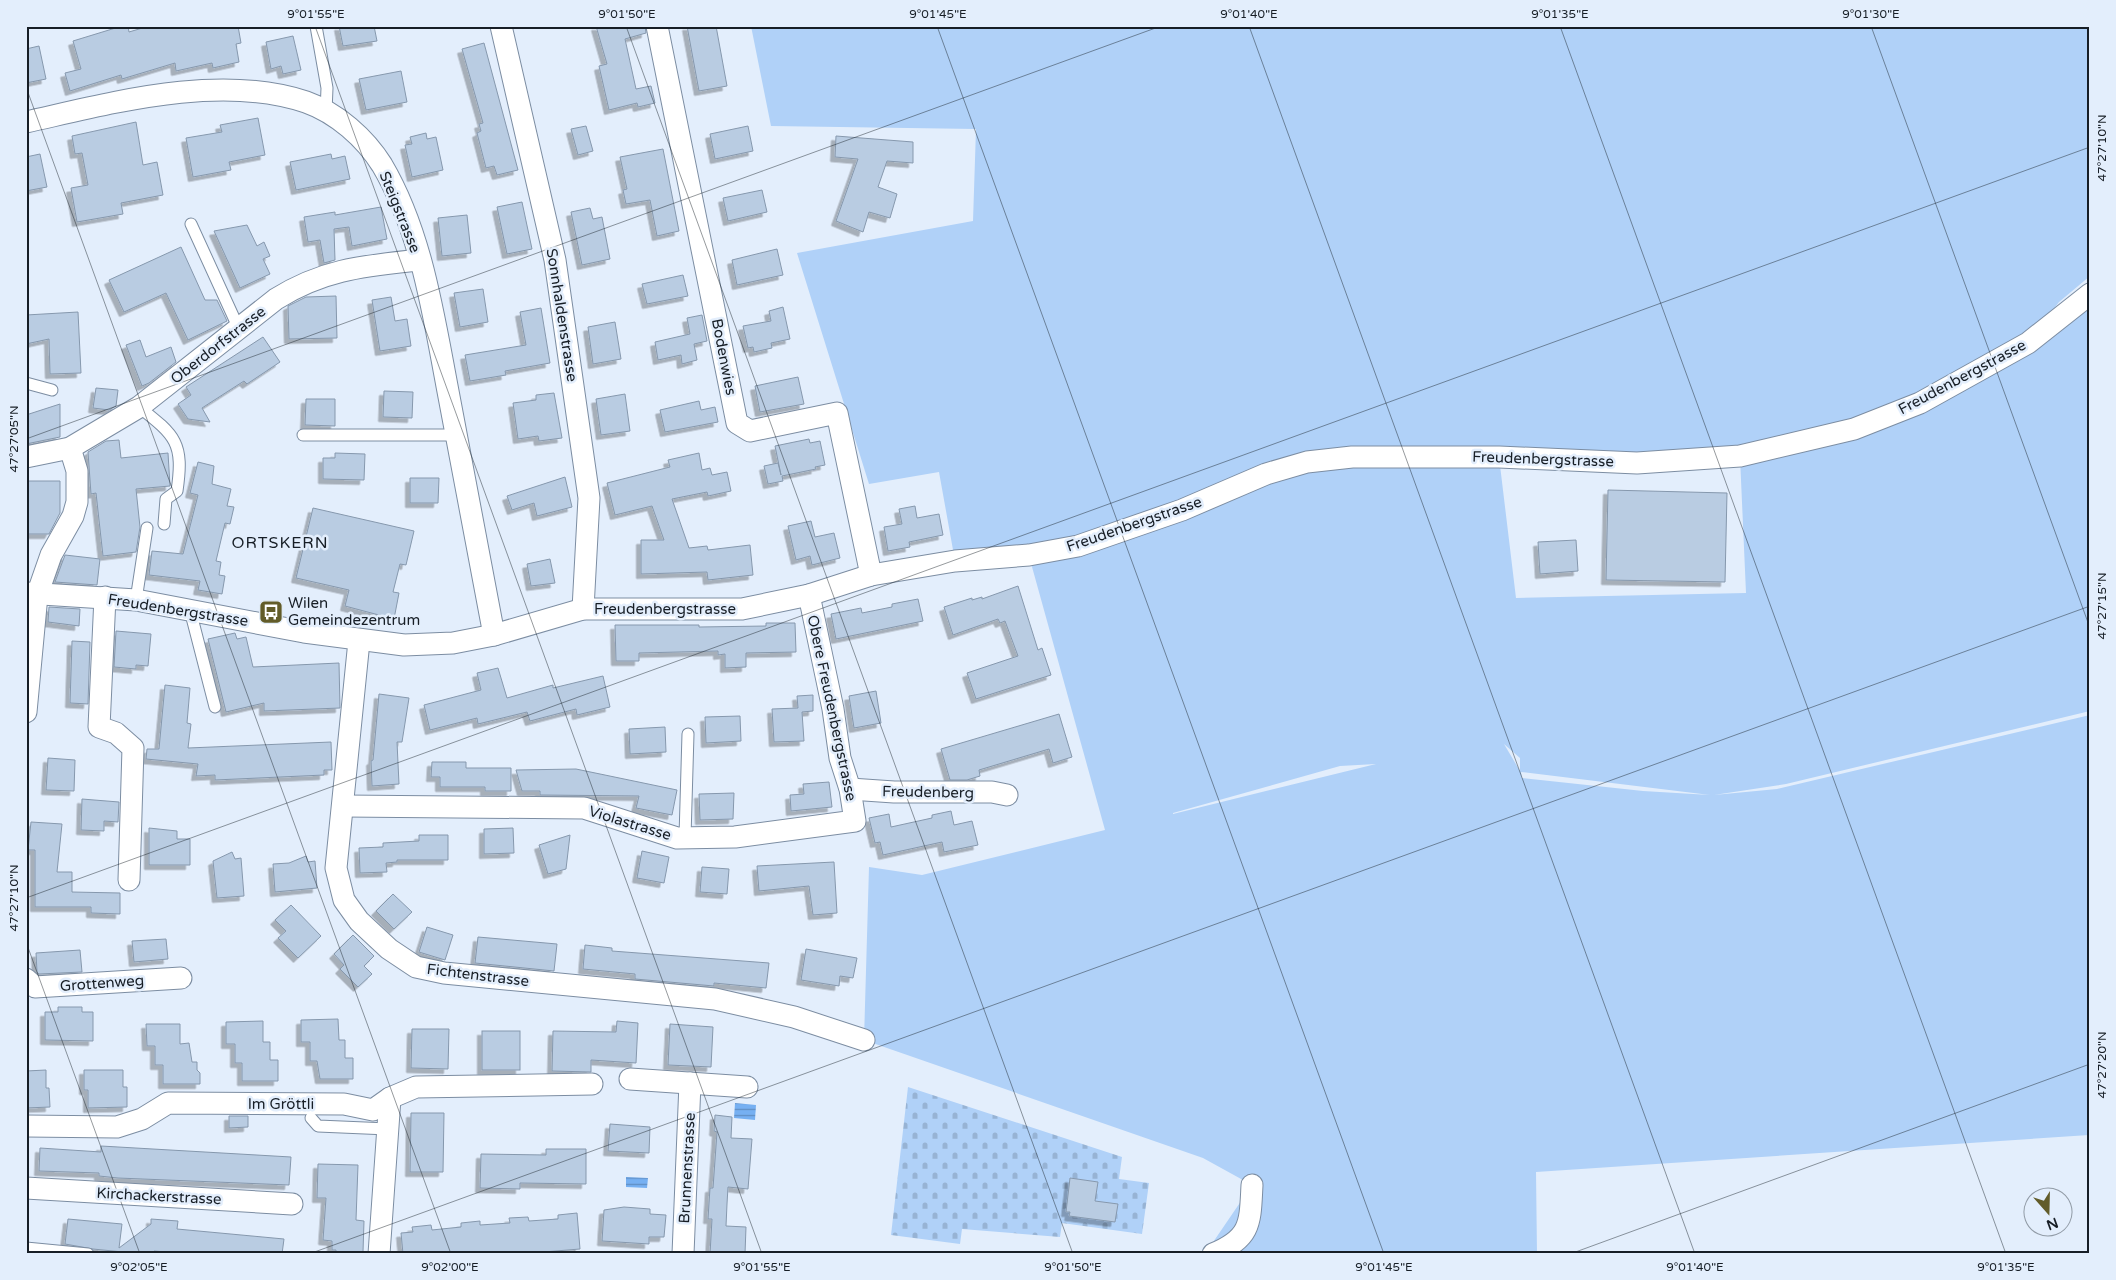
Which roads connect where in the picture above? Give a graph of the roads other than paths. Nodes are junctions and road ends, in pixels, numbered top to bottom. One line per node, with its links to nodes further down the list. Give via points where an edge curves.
1 (316, 26): 4 (lane, via 327,88)
2 (501, 26): 24 (street, Sonnhaldenstrasse, via 555,260 589,498)
3 (658, 26): 19 (street, Bodenwies, via 737,423 750,431 837,413)
4 (326, 112): 5 (street, Steigstrasse, via 307,102 280,96 212,91 138,98); 7 (street, Steigstrasse, via 357,135 381,165 400,203)
5 (26, 122)
6 (191, 224): 9 (lane)
7 (419, 260): 9 (street, Oberdorfstrasse, via 333,272 312,279 276,300); 14 (street, Steigstrasse)
8 (2090, 294): 19 (street, Freudenbergstrasse, via 2028,343 1920,403 1854,429 1740,456 1637,463 1499,457 1352,457 1307,462 1266,474 1182,510 1078,546)
9 (239, 329): 12 (street, Oberdorfstrasse)
10 (26, 383): 11 (lane)
11 (52, 390)
12 (139, 408): 15 (street, Oberdorfstrasse); 17 (lane, via 172,435 180,456 177,491 166,499)
13 (303, 435): 14 (lane)
14 (457, 435): 26 (street, Steigstrasse)
15 (70, 448): 16 (street, Oberdorfstrasse); 20 (street, via 77,471 77,502)
16 (26, 457)
17 (164, 524)
18 (147, 528): 23 (lane)
19 (871, 575): 21 (street, Freudenbergstrasse)
20 (31, 594): 22 (street, Freudenbergstrasse); 29 (street)
21 (809, 595): 24 (street, Freudenbergstrasse, via 742,609); 31 (street, Obere Freudenbergstrasse, via 840,758)
22 (105, 597): 23 (street, Freudenbergstrasse); 36 (street, via 99,728 116,732 134,748)
23 (136, 600): 25 (street, Freudenbergstrasse)
24 (583, 609): 26 (street, Freudenbergstrasse)
25 (190, 610): 27 (street, Freudenbergstrasse); 28 (lane)
26 (494, 635): 27 (street, Freudenbergstrasse, via 427,645)
27 (359, 641): 33 (street, Fichtenstrasse)
28 (215, 706)
29 (26, 712)
30 (688, 734): 35 (lane)
31 (850, 789): 32 (street, Freudenberg); 34 (street, Obere Freudenbergstrasse)
32 (1007, 795)
33 (344, 806): 35 (street, Violastrasse, via 584,808 677,838); 39 (street, Fichtenstrasse, via 336,868 344,900 359,921 383,944 416,967 444,973 715,999 794,1017)
34 (855, 822): 35 (street, Violastrasse, via 735,837)
35 (685, 837)
36 (129, 880)
37 (181, 978): 38 (street, Grottenweg, via 35,987)
38 (26, 979)
39 (864, 1040)
40 (630, 1079): 41 (street)
41 (690, 1083): 43 (street); 54 (street, Brunnenstrasse)
42 (592, 1084): 44 (street, Im Gröttli, via 416,1087)
43 (747, 1087)
44 (390, 1098): 46 (street, Im Gröttli, via 373,1110 344,1104 168,1103 142,1119 117,1127); 47 (street)
45 (311, 1118): 47 (lane, via 318,1126)
46 (26, 1126)
47 (388, 1130): 53 (street)
48 (1252, 1185): 55 (street, via 1250,1223 1232,1246)
49 (26, 1188): 50 (street, Kirchackerstrasse)
50 (292, 1204)
51 (26, 1248): 52 (lane)
52 (88, 1254)
53 (379, 1254)
54 (683, 1254)
55 (1213, 1254)

